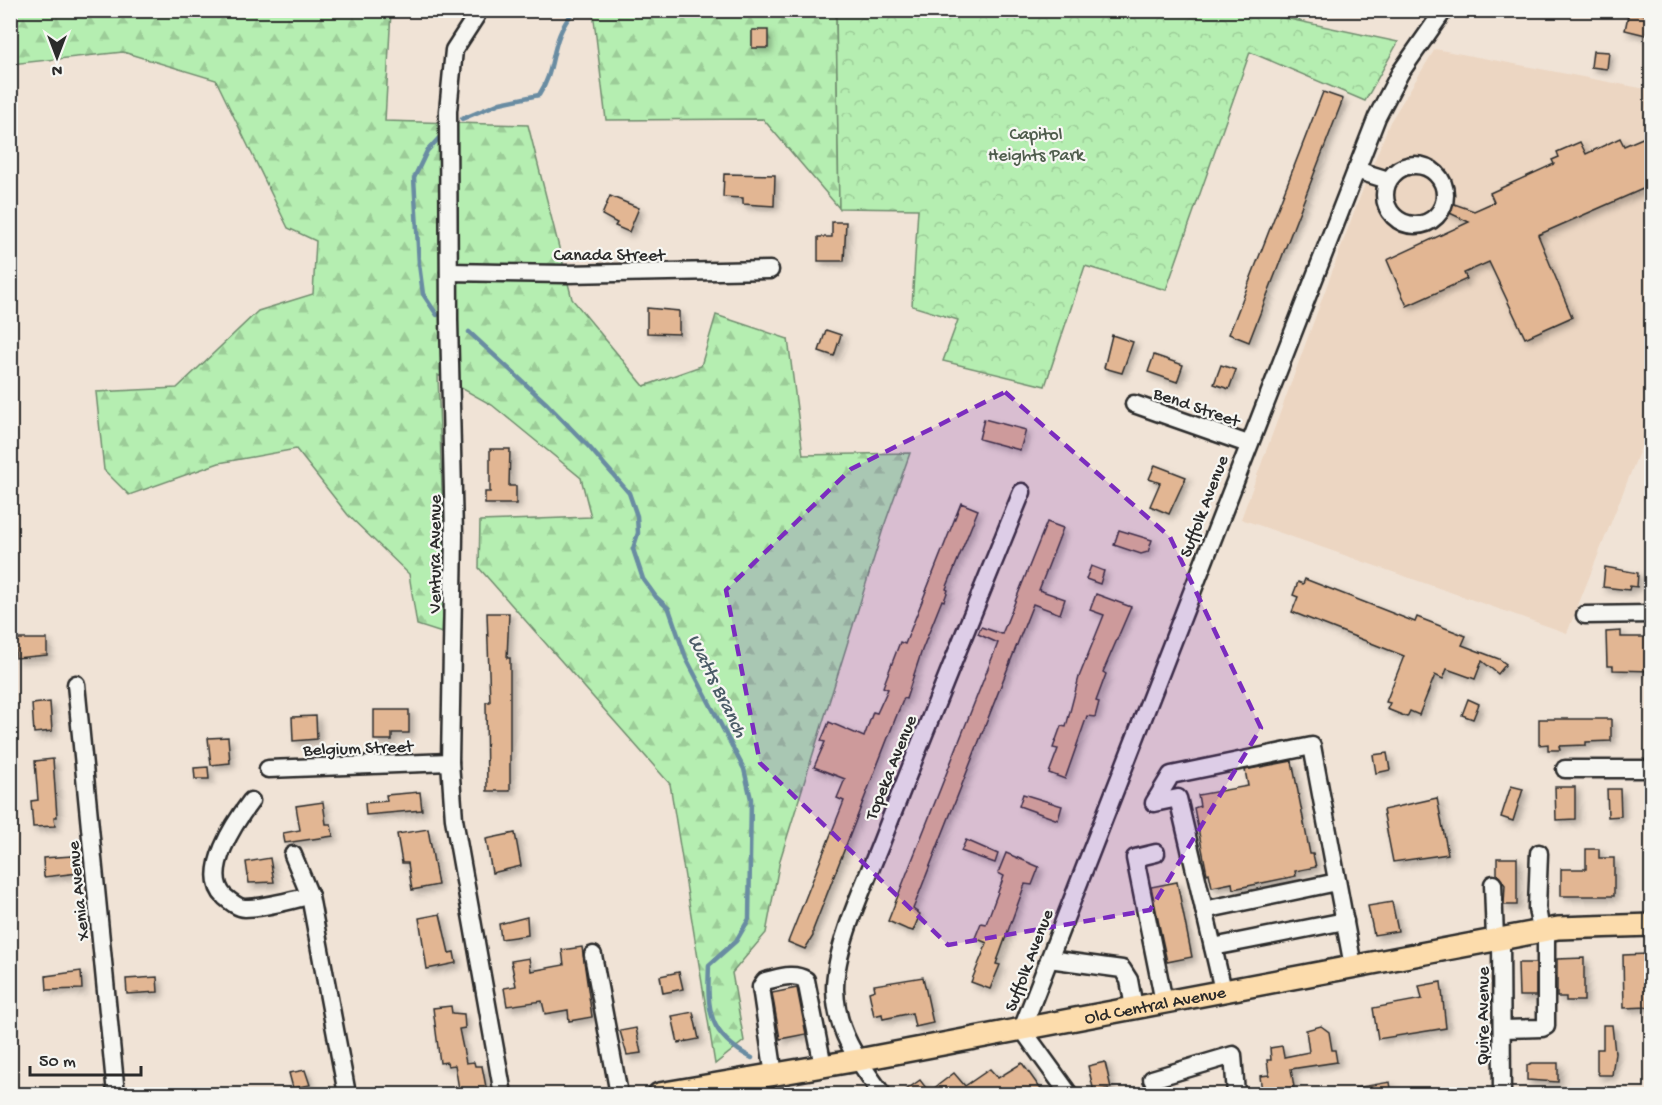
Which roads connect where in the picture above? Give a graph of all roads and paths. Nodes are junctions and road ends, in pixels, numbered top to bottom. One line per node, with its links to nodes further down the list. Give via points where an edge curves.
1 (1444, 10): 3 (street, Suffolk Avenue, via 1387,96)
2 (476, 16): 6 (street, Ventura Avenue, via 458,41 452,62 448,111)
3 (1356, 170): 4 (street); 8 (street, Suffolk Avenue)
4 (1388, 180)
5 (770, 270): 6 (street, Canada Street)
6 (449, 272): 13 (street, Ventura Avenue, via 454,535)
7 (1134, 404): 8 (street, Bend Street)
8 (1248, 444): 31 (street, Suffolk Avenue)
9 (1022, 492): 38 (street, Topeka Avenue, via 897,802 840,956 836,1005 846,1041)
10 (1652, 614): 11 (street)
11 (1585, 615)
12 (76, 684): 42 (street, Xenia Avenue)
13 (450, 762): 14 (street, Belgium Street); 44 (street, Ventura Avenue, via 454,819)
14 (268, 769)
15 (1566, 769): 16 (street)
16 (1652, 770)
17 (251, 801): 23 (street, via 222,846 222,894 244,908)
18 (1156, 853): 34 (street, via 1135,858)
19 (1539, 853): 27 (street, via 1537,908)
20 (293, 855): 23 (street)
21 (1337, 882): 24 (street); 24 (street, via 1312,746 1171,775 1154,803 1178,798); 25 (street)
22 (1493, 884): 28 (street, Quire Avenue)
23 (310, 896): 43 (street)
24 (1204, 910): 29 (street)
25 (1344, 921): 29 (street); 32 (street)
26 (1652, 925): 27 (main road, Old Central Avenue, via 1591,925)
27 (1543, 931): 28 (main road, Old Central Avenue); 37 (street, via 1546,1026)
28 (1498, 938): 32 (main road, Old Central Avenue); 37 (street, Quire Avenue)
29 (1213, 947): 33 (street)
30 (593, 955): 45 (street)
31 (1049, 959): 35 (street, via 1122,969 1129,981); 36 (street, Suffolk Avenue)
32 (1353, 966): 33 (main road, Old Central Avenue)
33 (1223, 990): 34 (main road, Old Central Avenue)
34 (1164, 1002): 35 (main road, Old Central Avenue)
35 (1134, 1007): 36 (main road, Old Central Avenue)
36 (1022, 1029): 38 (main road, Old Central Avenue); 48 (street)
37 (1502, 1029): 50 (street, Quire Avenue)
38 (858, 1060): 39 (main road, Old Central Avenue); 47 (street, Topeka Avenue)
39 (823, 1066): 40 (main road, Old Central Avenue); 40 (street, via 806,980 791,975 765,981 761,987)
40 (774, 1075): 46 (main road, Old Central Avenue)
41 (1152, 1079): 49 (street, via 1233,1055)
42 (116, 1095)
43 (347, 1095)
44 (502, 1095)
45 (619, 1095)
46 (659, 1095)
47 (882, 1095)
48 (1069, 1095)
49 (1236, 1095)
50 (1502, 1095)

